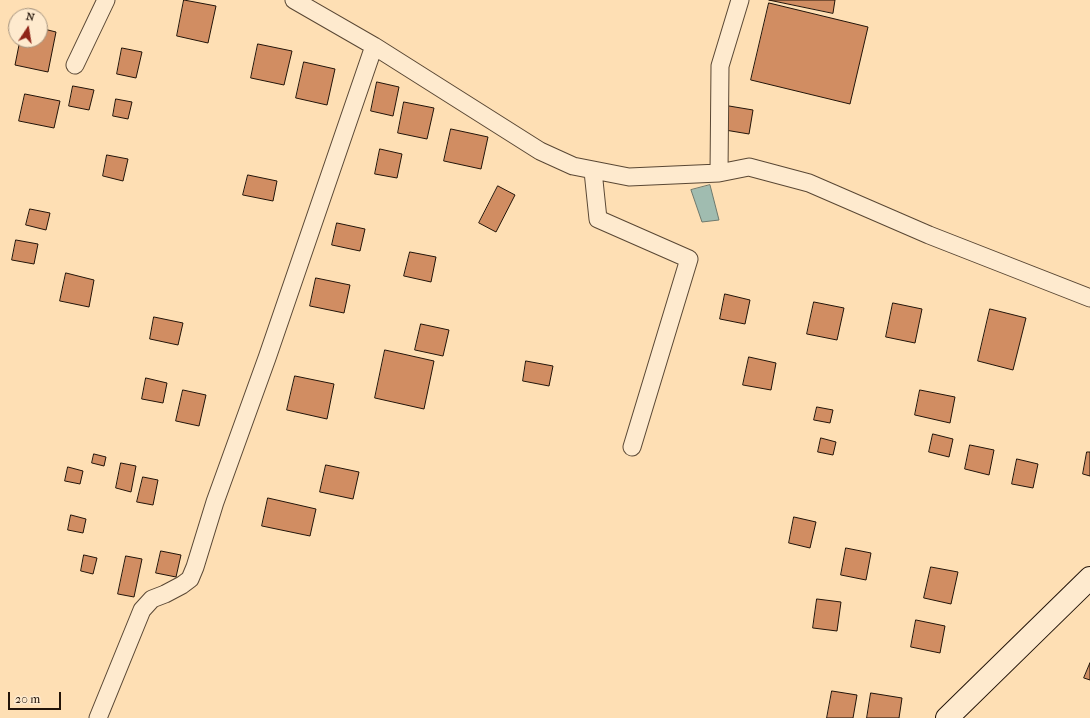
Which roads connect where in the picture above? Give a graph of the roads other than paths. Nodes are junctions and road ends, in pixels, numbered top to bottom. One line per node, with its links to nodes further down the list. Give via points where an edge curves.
1 (106, 0): 5 (street)
2 (294, 0): 4 (street)
3 (740, 0): 7 (street, via 720,66)
4 (374, 46): 6 (street, via 540,151 573,166); 11 (street, via 215,502 195,567 190,579 182,586 152,599 142,610)
5 (75, 65)
6 (593, 170): 7 (street, via 629,177); 9 (street, via 598,219 689,259)
7 (719, 173): 8 (street, via 749,167 809,183 929,236)
8 (1090, 298)
9 (632, 447)
10 (1090, 578): 12 (main road)
11 (98, 718)
12 (947, 718)

